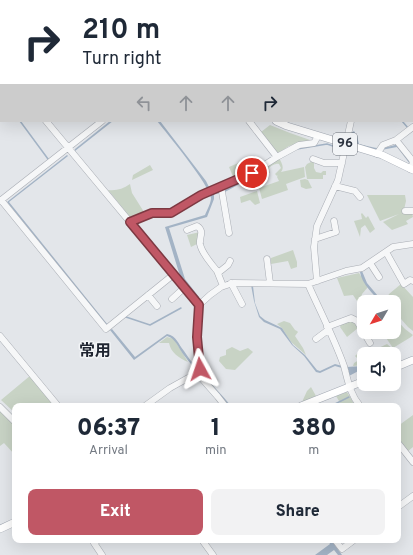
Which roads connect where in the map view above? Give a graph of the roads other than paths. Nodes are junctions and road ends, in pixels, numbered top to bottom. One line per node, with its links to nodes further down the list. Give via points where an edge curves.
1 (47, 122): 10 (street)
2 (101, 122): 10 (street)
3 (250, 122): 12 (street)
4 (278, 122): 7 (main road, 96)
5 (351, 122): 9 (street)
6 (413, 127): 8 (street)
7 (318, 136): 9 (main road, 96); 12 (street, via 314,143 299,145)
8 (396, 140): 11 (street, via 383,145); 15 (street, via 412,160)
9 (347, 145): 11 (main road, 96); 14 (street)
10 (68, 148): 19 (street); 23 (street)
11 (377, 154): 15 (main road, 96)
12 (277, 157): 16 (street, via 252,173)
13 (314, 160): 14 (street)
14 (342, 163): 17 (street)
15 (412, 170)
16 (221, 186): 23 (street, via 171,213 152,213); 25 (street)
17 (335, 186): 18 (street, via 355,191); 26 (street, via 317,226)
18 (360, 197)
19 (1, 198): 42 (street, via 106,329)
20 (413, 211): 21 (street)
21 (405, 212)
22 (334, 221): 26 (street, via 336,232)
23 (130, 222): 33 (street)
24 (187, 230): 32 (street, via 198,226 200,228 200,243)
25 (229, 233)
26 (316, 239): 35 (street, via 314,247)
27 (413, 244): 28 (street, via 393,247)
28 (386, 252): 31 (street); 36 (street, via 404,284)
29 (267, 259): 38 (street)
30 (230, 261): 32 (street)
31 (370, 263): 34 (street); 35 (street, via 362,268)
32 (218, 273): 40 (street)
33 (173, 276): 41 (street); 42 (street)
34 (379, 277)
35 (317, 281): 39 (street)
36 (413, 281)
37 (232, 283): 38 (street); 40 (street); 44 (street)
38 (270, 283): 39 (street)
39 (308, 284): 47 (street)
40 (224, 286): 45 (street)
41 (184, 288): 43 (street); 45 (street)
42 (148, 295): 46 (street)
43 (172, 298)
44 (242, 304)
45 (199, 305): 53 (street, via 197,337 200,369)
46 (157, 306)
47 (328, 329): 49 (street); 50 (street, via 352,318 357,321); 55 (street, via 344,366)
48 (0, 336): 56 (street)
49 (316, 339)
50 (370, 343)
51 (413, 360): 52 (main road)
52 (401, 365)
53 (197, 373): 57 (street); 58 (street)
54 (357, 384): 55 (main road)
55 (349, 387): 59 (main road); 60 (street)
56 (56, 403)
57 (149, 403)
58 (223, 403)
59 (309, 403)
60 (358, 403)
61 (0, 407): 62 (street)
62 (12, 419)
63 (401, 447): 64 (street)
64 (413, 462)
65 (413, 497): 66 (street)
66 (401, 505)
67 (12, 523): 68 (main road)
68 (0, 529)
69 (95, 543): 73 (street)
70 (204, 543): 74 (street)
71 (337, 543): 72 (street, via 342,549)
72 (350, 543)
73 (102, 555)
74 (213, 555)

